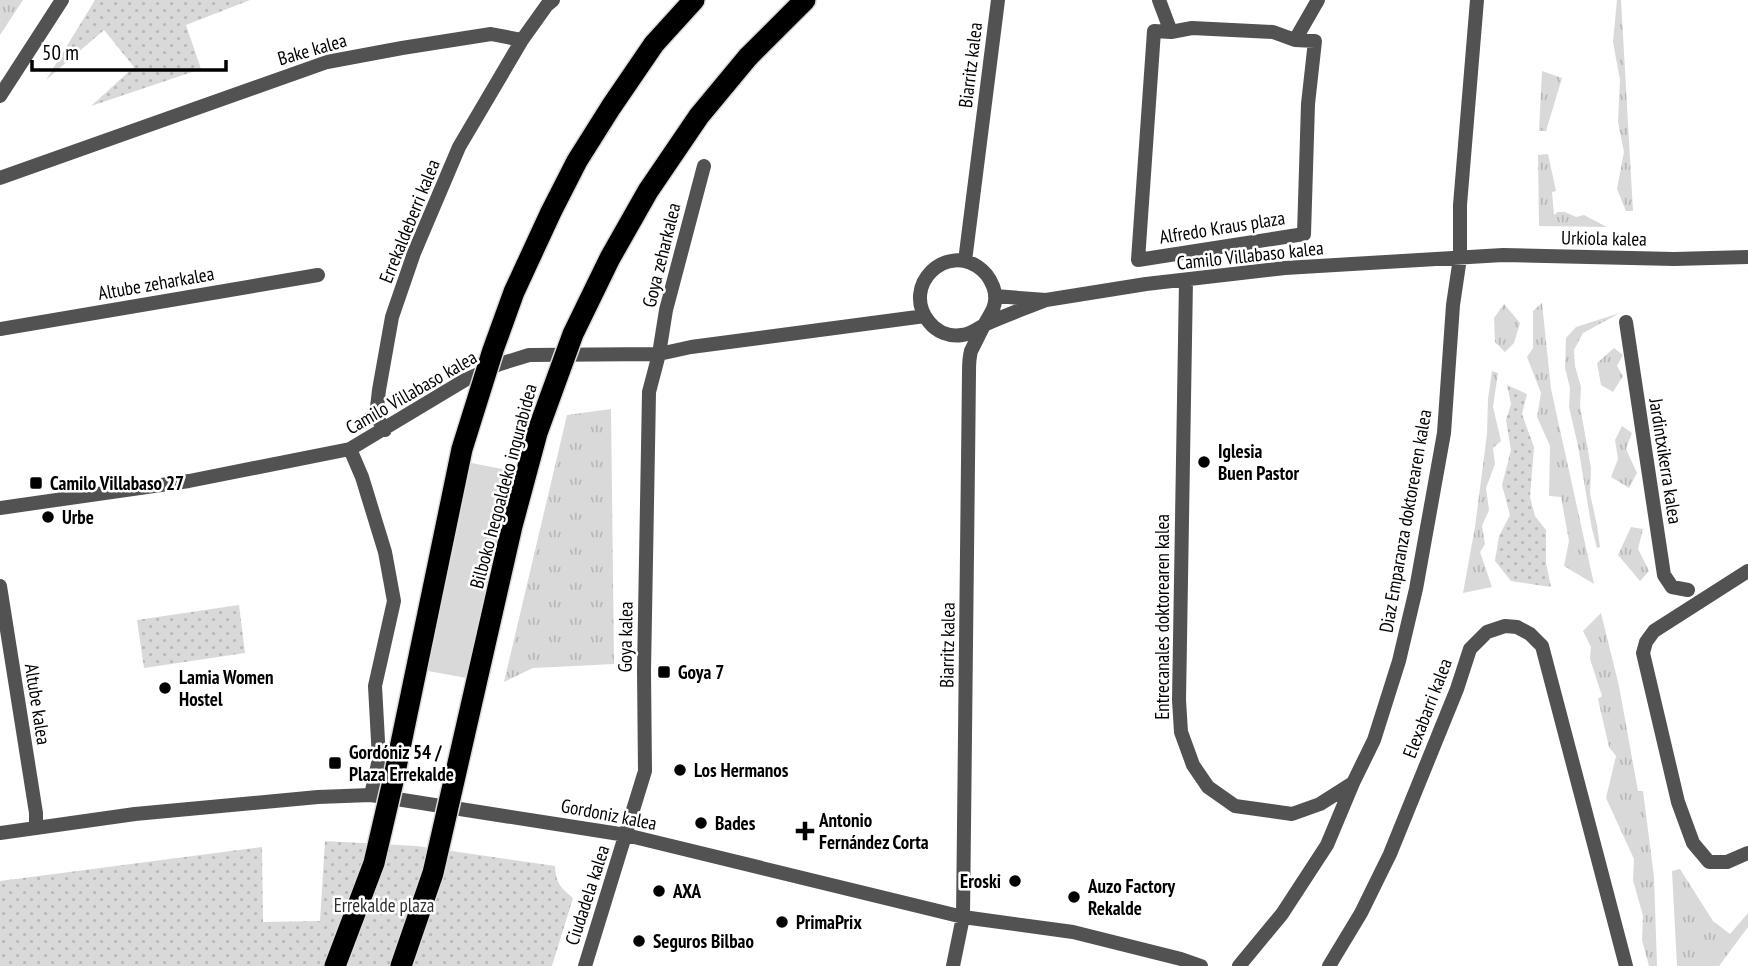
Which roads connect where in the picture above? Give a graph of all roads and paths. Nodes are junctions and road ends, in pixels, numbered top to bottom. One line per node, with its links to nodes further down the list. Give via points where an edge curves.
1 (62, 0): 12 (street)
2 (553, 0): 10 (street, Errekaldeberri kalea)
3 (694, 0): 40 (highway, bridge, via 654,44 611,107 572,171 514,292 462,449 374,863)
4 (805, 0): 41 (highway, Bilboko hegoaldeko ingurabidea, bridge, via 748,57 699,116 648,191 573,334 537,433 433,873)
5 (998, 0): 17 (street, Biarritz kalea)
6 (1159, 0): 9 (street)
7 (1318, 0): 11 (street)
8 (1477, 0): 16 (street, Diaz Emparanza doktorearen kalea)
9 (1171, 32): 11 (street, Alfredo Kraus plaza, via 1192,28 1273,32); 11 (street, Alfredo Kraus plaza, via 1154,32 1138,260 1304,234 1315,41)
10 (523, 40): 14 (street, Bake kalea, via 491,34 327,62); 27 (street, Errekaldeberri kalea, via 459,147 414,253 392,317 379,390 376,416)
11 (1295, 40)
12 (0, 96)
13 (704, 166): 26 (street, Goya zeharkalea)
14 (0, 178)
15 (1748, 257): 16 (street, Urkiola kalea)
16 (1460, 258): 19 (street, Camilo Villabaso kalea, via 1285,268); 33 (street, Diaz Emparanza doktorearen kalea, via 1444,433 1416,589 1374,740)
17 (965, 261): 20 (street, via 986,273); 22 (street, via 953,260 931,271 920,292)
18 (318, 275): 25 (street, Altube zeharkalea)
19 (1186, 280): 21 (street, Camilo Villabaso kalea); 33 (street, Entrecanales doktorearen kalea, via 1181,732 1193,765 1208,786 1235,806 1292,814 1320,804)
20 (995, 296): 21 (street); 24 (street)
21 (1046, 299): 24 (street)
22 (925, 316): 24 (street, via 941,332 952,335); 26 (street, Camilo Villabaso kalea)
23 (1626, 321): 32 (street, Jardintxikerra kalea, via 1664,575 1671,587)
24 (984, 326): 39 (street, Biarritz kalea, via 970,355 969,372)
25 (0, 329)
26 (659, 354): 27 (street, Camilo Villabaso kalea, via 529,355 465,380); 37 (street, Goya kalea, via 649,392 645,771)
27 (384, 430): 28 (street, Camilo Villabaso kalea)
28 (350, 449): 29 (street, Camilo Villabaso kalea, via 189,481); 34 (street, via 384,552 394,601 375,687 379,759)
29 (0, 508)
30 (1748, 571): 38 (street, via 1654,631 1643,653 1678,802 1693,843 1709,862 1727,862)
31 (0, 586): 35 (street, Altube kalea)
32 (1688, 590)
33 (1353, 783): 45 (street, Diaz Emparanza doktorearen kalea, via 1327,845 1282,914)
34 (372, 794): 35 (street, Gordoniz kalea, via 135,814); 37 (street, Gordoniz kalea)
35 (36, 828): 36 (street, Gordoniz kalea)
36 (0, 833)
37 (626, 835): 39 (street, Gordoniz kalea); 42 (street, Ciudadela kalea)
38 (1748, 853)
39 (964, 917): 43 (street, Biarritz kalea); 44 (street, Gordoniz kalea, via 1073,932)
40 (335, 966)
41 (401, 966)
42 (585, 966)
43 (954, 966)
44 (1201, 966)
45 (1239, 966)
46 (1329, 966): 47 (street, Elexabarri kalea, via 1390,854 1470,649 1487,632 1505,626 1530,634 1542,646)
47 (1626, 966)

